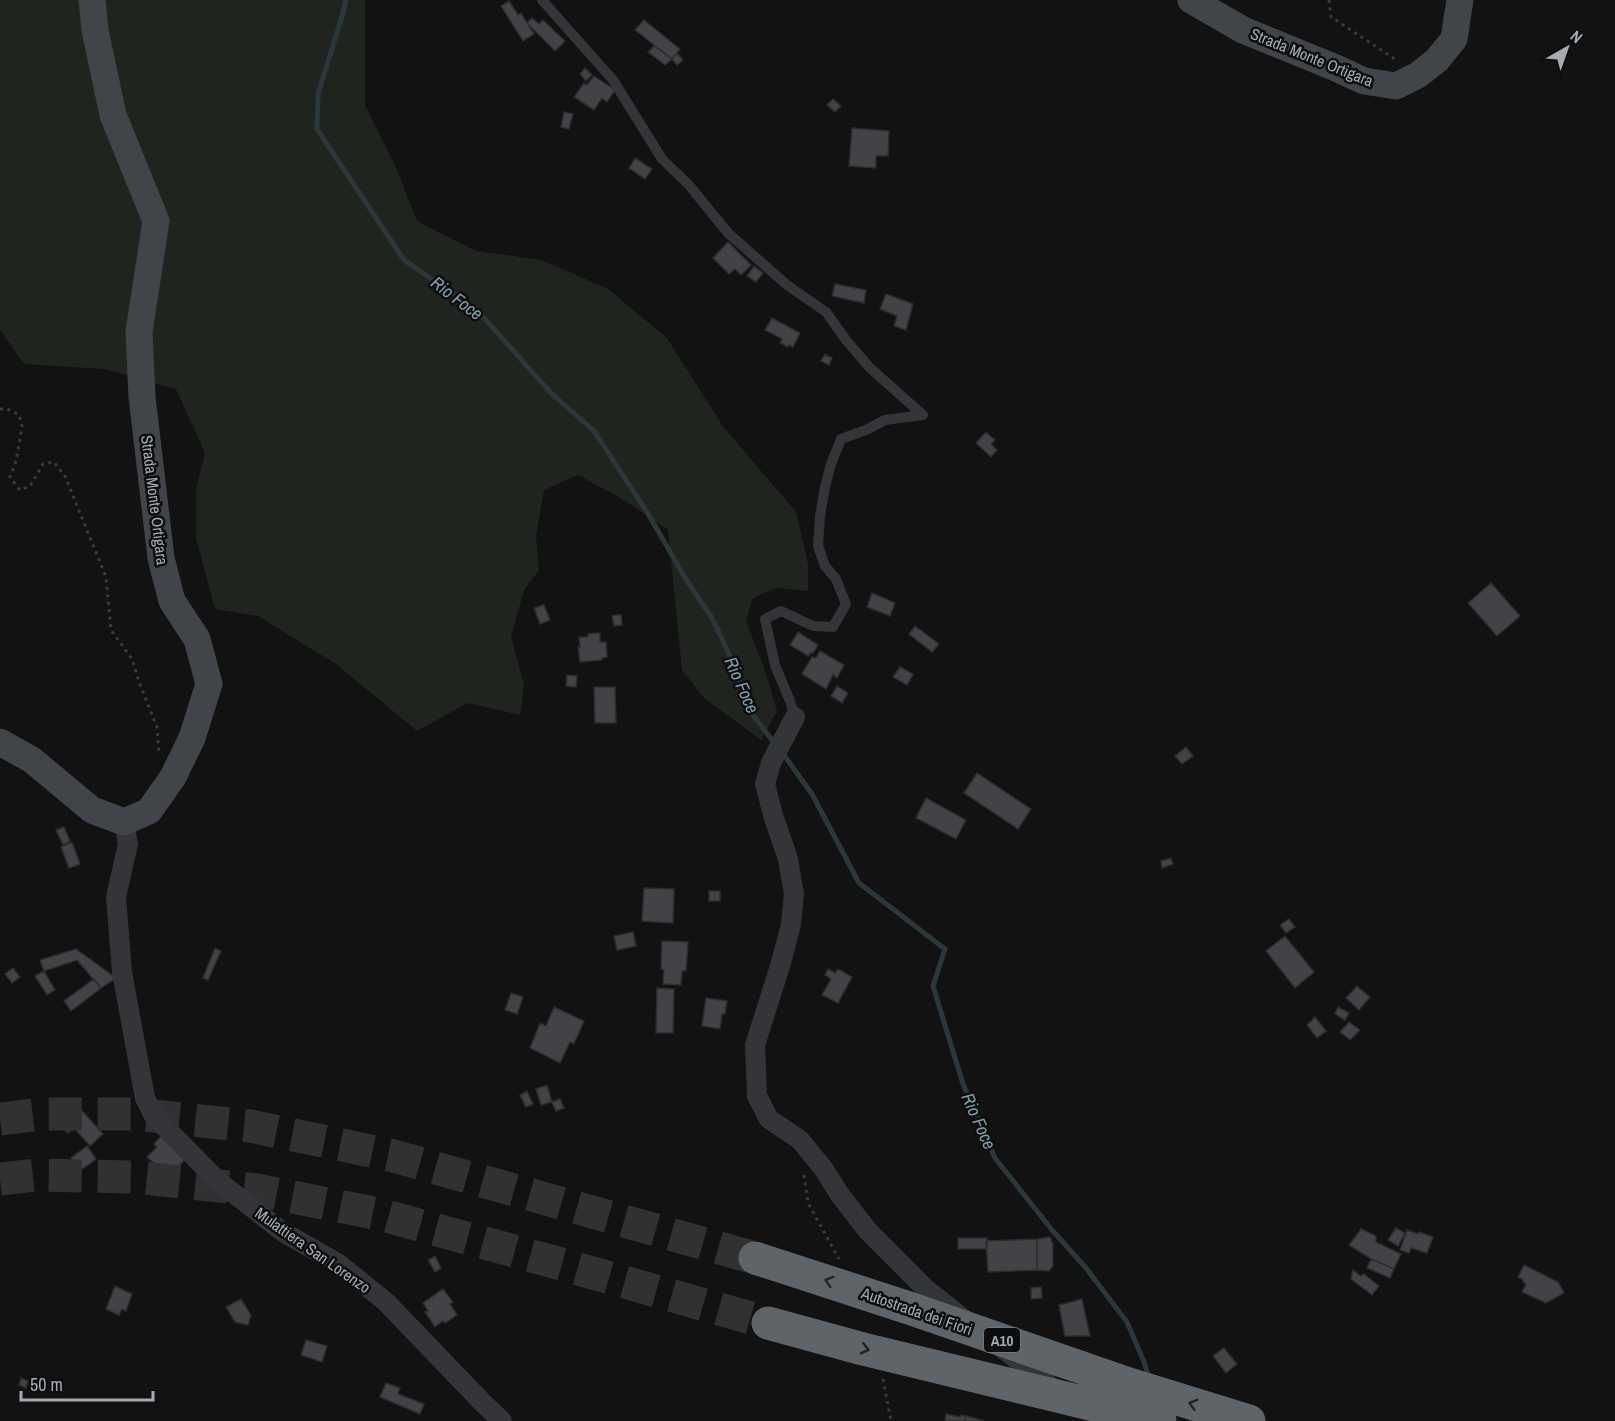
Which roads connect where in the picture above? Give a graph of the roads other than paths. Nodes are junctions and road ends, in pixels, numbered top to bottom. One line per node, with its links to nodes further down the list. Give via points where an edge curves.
1 (92, 0): 7 (main road, Strada Monte Ortigara, via 113,115 156,220 139,333 142,397 161,558 172,601 197,639 209,684 192,738 173,777 149,811)
2 (542, 0): 5 (lane, via 613,80 663,159 728,233 787,285 826,312 870,368 923,415 885,420 841,439 825,487 818,546 846,604 833,627 813,626 781,611 765,619 775,665)
3 (1191, 0): 4 (main road, Strada Monte Ortigara, via 1243,30 1364,81 1396,86 1437,60 1454,39)
4 (1460, 0)
5 (795, 717): 11 (street, via 771,763 765,784 788,859 794,894 781,963 755,1045 757,1096 769,1119 800,1140 868,1231 926,1289 1057,1391)
6 (0, 742): 7 (main road, via 32,760 92,810)
7 (124, 822): 10 (street, Mulattiera San Lorenzo, via 128,844 116,897 122,972 145,1098 154,1116 218,1180 283,1232 339,1264 386,1302)
8 (755, 1258): 13 (highway, Autostrada dei Fiori / A10, one-way to 8, bridge)
9 (768, 1323): 12 (highway, one-way to 12, bridge)
10 (502, 1421)
11 (1108, 1421)
12 (1160, 1421)
13 (1249, 1421)

